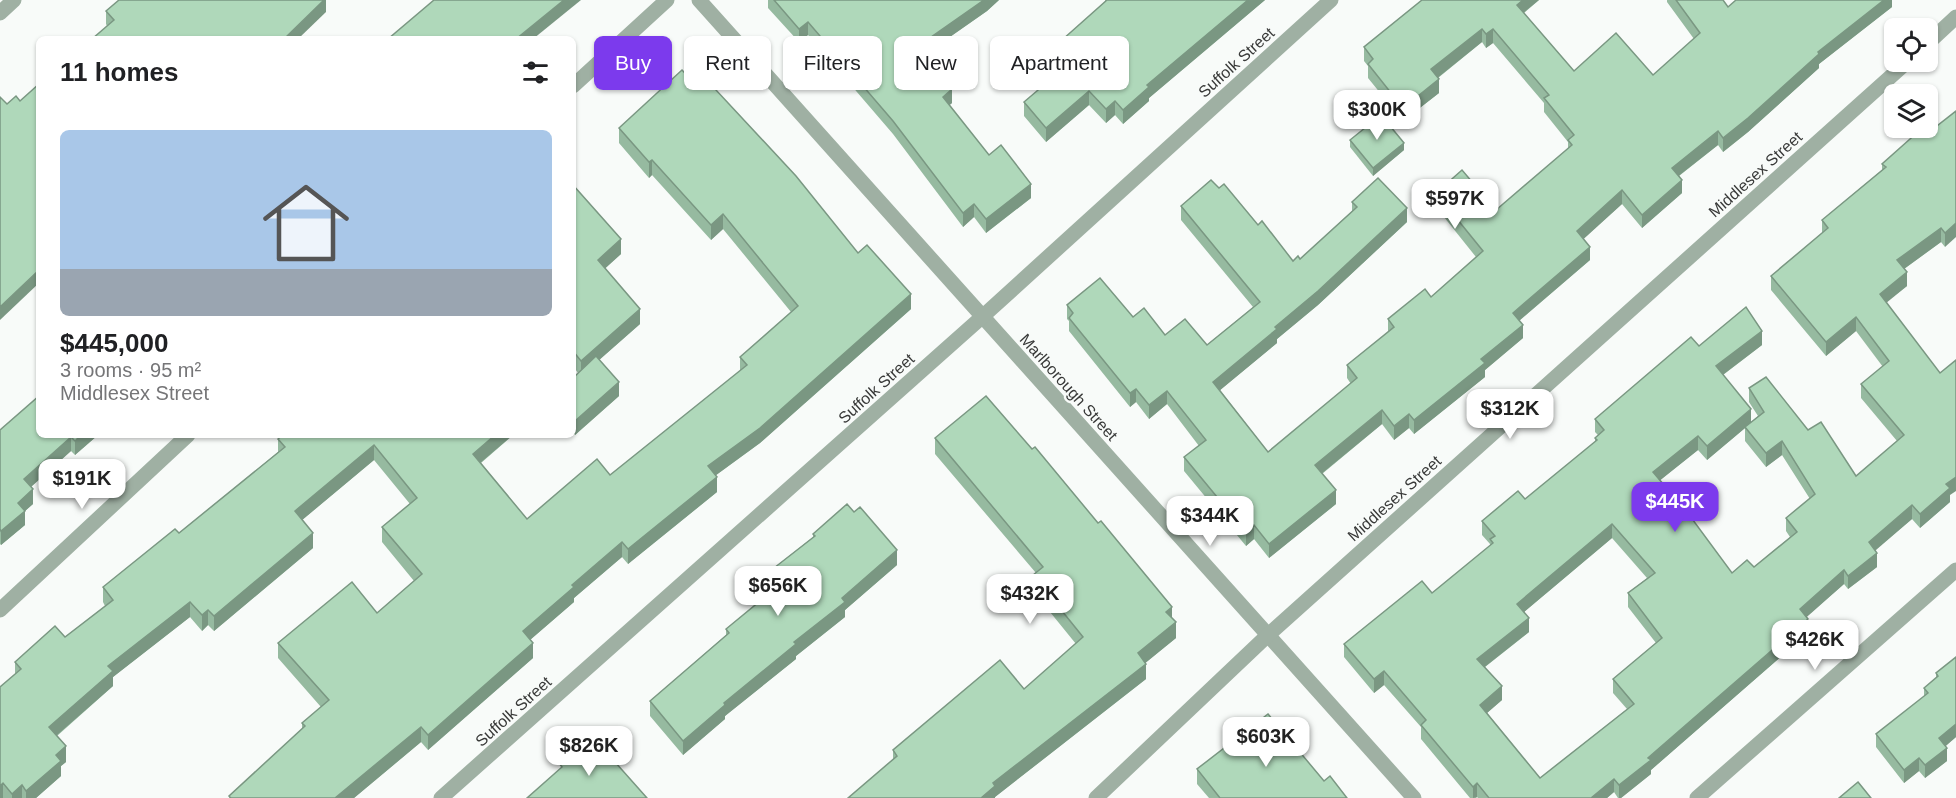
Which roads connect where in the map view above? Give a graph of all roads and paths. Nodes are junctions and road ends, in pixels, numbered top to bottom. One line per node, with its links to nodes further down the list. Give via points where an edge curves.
1 (14, 0): 5 (street)
2 (667, 0): 9 (street)
3 (699, 0): 10 (street, Marlborough Street)
4 (1331, 0): 10 (street, Suffolk Street)
5 (0, 13)
6 (1956, 17): 7 (street)
7 (1938, 34)
8 (1896, 72): 14 (street, Middlesex Street)
9 (576, 83)
10 (982, 317): 14 (street, Marlborough Street); 15 (street, Suffolk Street)
11 (185, 438): 13 (street)
12 (1956, 570): 18 (street)
13 (0, 610)
14 (1267, 636): 16 (street, Middlesex Street); 17 (street, Marlborough Street)
15 (441, 798)
16 (1096, 798)
17 (1414, 798)
18 (1696, 798)

